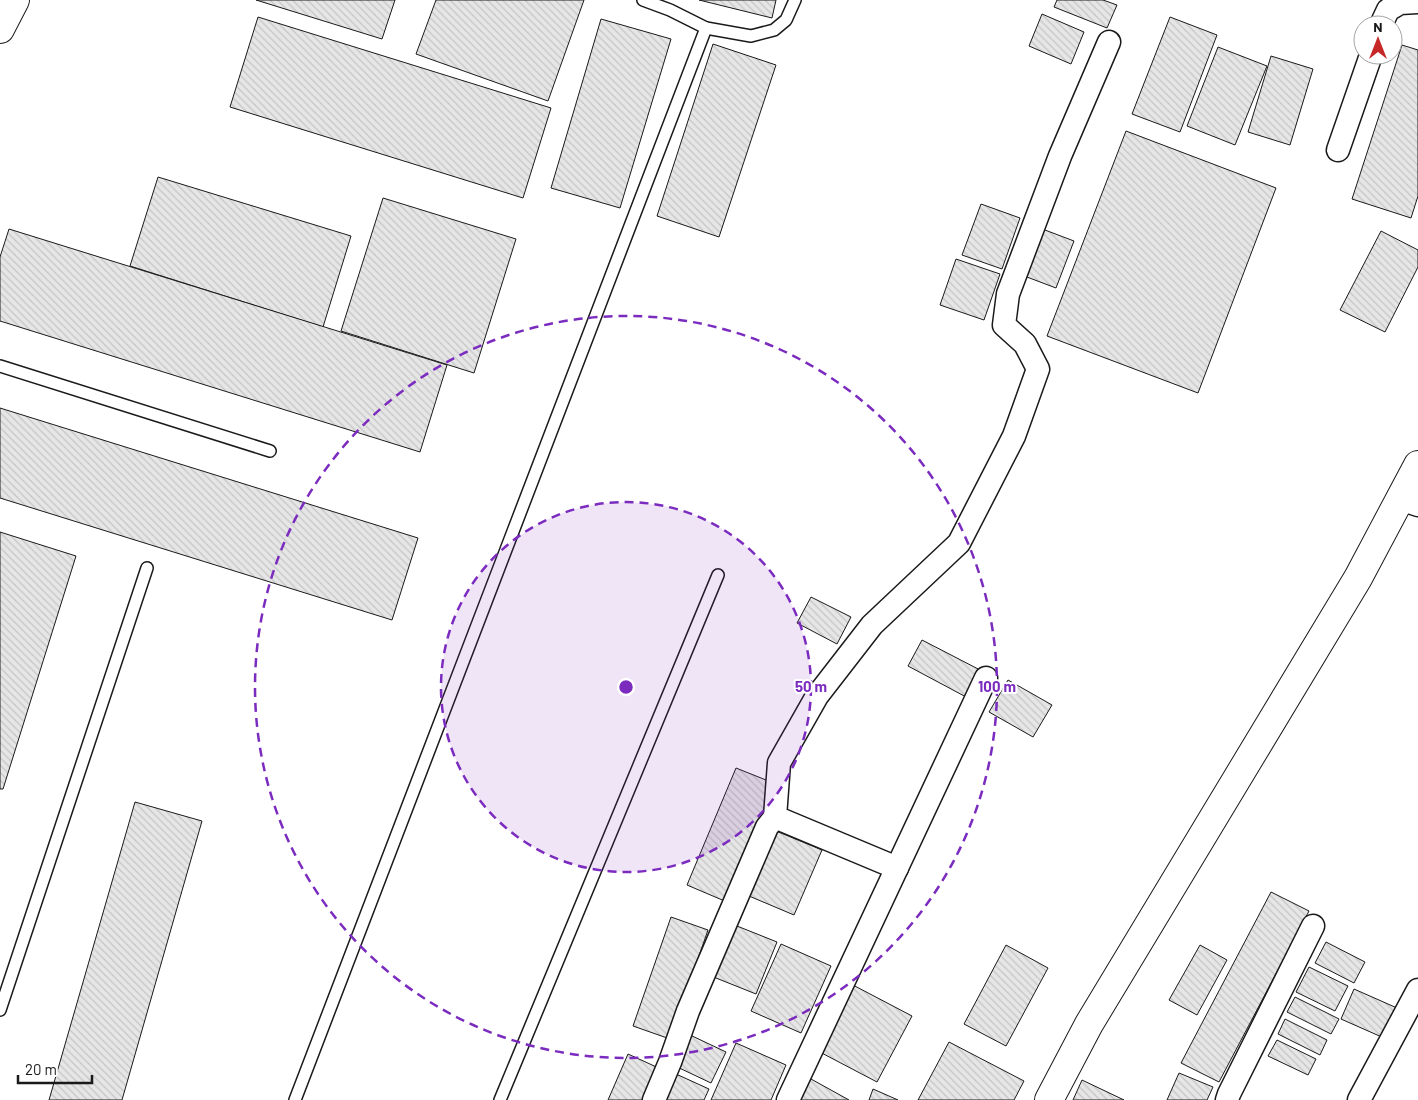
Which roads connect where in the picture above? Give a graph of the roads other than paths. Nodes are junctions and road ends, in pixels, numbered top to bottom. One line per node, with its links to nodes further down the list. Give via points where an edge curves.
1 (14, 0): 7 (street)
2 (643, 0): 6 (lane)
3 (795, 0): 6 (lane, via 786,20 774,30 752,36)
4 (1418, 2): 5 (street, via 1400,3)
5 (1386, 15)
6 (706, 28): 23 (lane)
7 (0, 29)
8 (1109, 42): 18 (street, via 1060,156 1008,294 1004,325 1025,344 1038,368 1014,436 959,543 872,625 817,696 779,763)
9 (1368, 65): 10 (street)
10 (1338, 150)
11 (0, 366): 12 (lane)
12 (270, 451)
13 (1418, 465): 14 (street)
14 (1409, 502): 27 (street, via 1358,578 1089,1024)
15 (146, 568): 22 (lane)
16 (718, 575): 24 (lane)
17 (986, 678): 19 (street)
18 (775, 817): 19 (street); 25 (street, via 767,827 691,1003)
19 (897, 868): 26 (street)
20 (1313, 926): 28 (street)
21 (1418, 990): 29 (street)
22 (0, 1010)
23 (295, 1100)
24 (500, 1100)
25 (654, 1100)
26 (788, 1100)
27 (1049, 1100)
28 (1227, 1100)
29 (1359, 1100)

